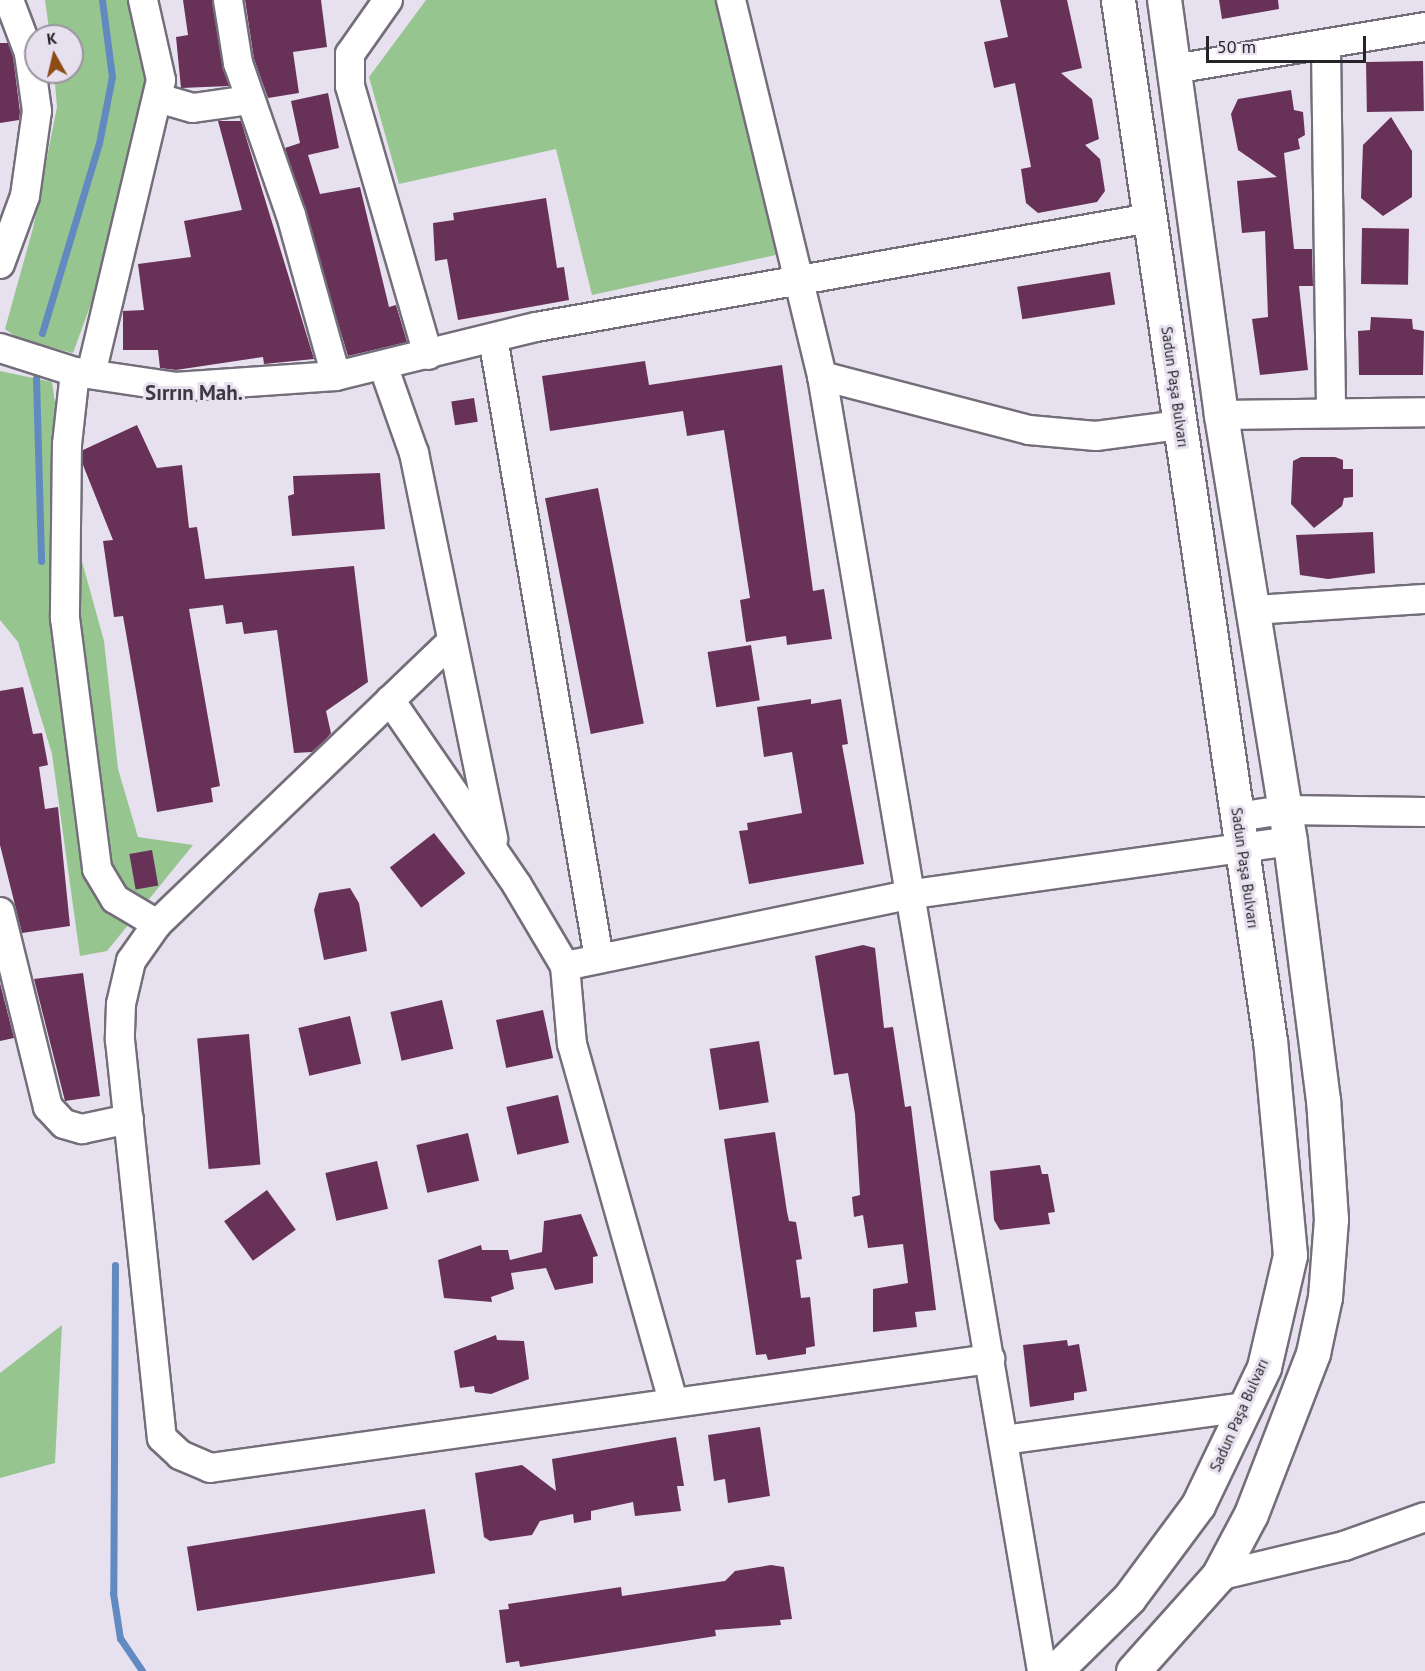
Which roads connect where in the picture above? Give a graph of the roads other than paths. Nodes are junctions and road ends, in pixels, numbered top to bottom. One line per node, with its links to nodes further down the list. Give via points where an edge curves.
1 (10, 0): 8 (street); 15 (street, via 29,53 37,111 25,196)
2 (143, 0): 12 (street, via 161,80)
3 (228, 0): 13 (street)
4 (388, 0): 19 (street, via 350,54 350,86)
5 (731, 0): 16 (street)
6 (1118, 0): 14 (main road, Sadun Paşa Bulvarı)
7 (1164, 0): 11 (main road)
8 (0, 3)
9 (1425, 27): 10 (street)
10 (1326, 48): 11 (street); 25 (street)
11 (1174, 69): 26 (main road)
12 (158, 98): 13 (street, via 193,108); 21 (street)
13 (250, 100): 22 (street, via 291,215)
14 (1150, 218): 16 (street); 27 (main road, Sadun Paşa Bulvarı)
15 (0, 264)
16 (800, 284): 17 (street); 23 (street)
17 (493, 338): 19 (street); 39 (street)
18 (0, 348): 21 (street)
19 (428, 355): 20 (street)
20 (384, 368): 22 (street); 30 (street, via 414,453)
21 (83, 373): 22 (street, via 175,387); 38 (street, via 68,444 65,618 97,869 116,899)
22 (336, 376)
23 (822, 376): 27 (street, via 1029,430 1096,436); 36 (street)
24 (1425, 412): 25 (street)
25 (1331, 413): 26 (street)
26 (1221, 415): 29 (main road)
27 (1180, 424): 34 (main road, Sadun Paşa Bulvarı)
28 (1425, 599): 29 (street)
29 (1254, 610): 33 (main road)
30 (452, 641): 31 (street); 35 (street)
31 (390, 700): 35 (street); 38 (street)
32 (1425, 812): 33 (street)
33 (1287, 825): 34 (street); 47 (main road, via 1323,1100 1331,1219 1326,1297 1292,1417)
34 (1239, 832): 36 (street); 44 (main road, Sadun Paşa Bulvarı, via 1284,1153 1290,1255 1264,1367)
35 (496, 853): 40 (street)
36 (914, 894): 39 (street); 42 (street)
37 (0, 912): 41 (street, via 48,1107 64,1124 82,1129)
38 (157, 924): 41 (street, via 131,961 121,1004)
39 (599, 958): 40 (street)
40 (565, 966): 43 (street, via 572,1044)
41 (129, 1119): 43 (street, via 162,1438 180,1455 210,1468)
42 (990, 1359): 43 (street); 45 (street)
43 (673, 1400)
44 (1245, 1407): 45 (street); 49 (main road, Sadun Paşa Bulvarı, via 1198,1505 1129,1598)
45 (1004, 1440): 48 (street)
46 (1425, 1517): 47 (street, via 1344,1546)
47 (1218, 1576): 50 (main road)
48 (1041, 1671)
49 (1054, 1671)
50 (1133, 1671)

